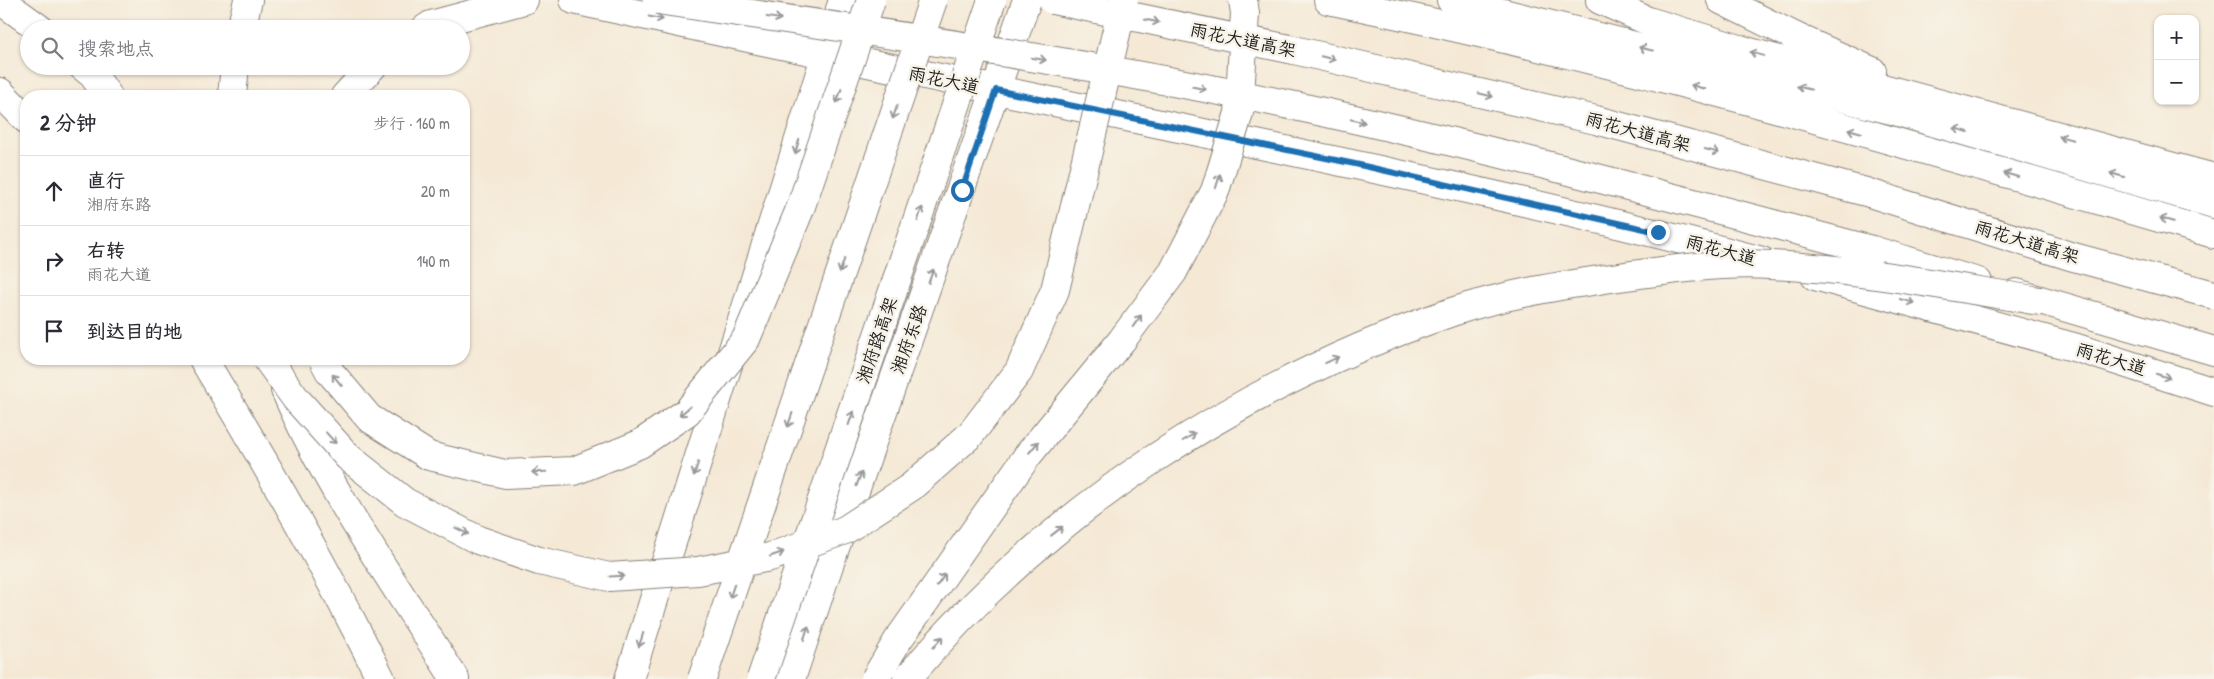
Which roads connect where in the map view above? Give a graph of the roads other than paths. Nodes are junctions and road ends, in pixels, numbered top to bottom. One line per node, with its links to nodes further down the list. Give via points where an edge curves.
1 (0, 0): 18 (main road)
2 (248, 0): 19 (main road)
3 (524, 0): 20 (main road)
4 (574, 0): 21 (main road, 雨花大道, one-way to 21)
5 (657, 0): 36 (main road, one-way to 36, bridge, via 1076,65 1309,109 1872,250)
6 (843, 0): 21 (main road)
7 (871, 0): 41 (main road, one-way to 41, bridge, via 800,209 746,339 687,412 640,444 574,471 505,474 429,456 369,418)
8 (933, 0): 46 (main road, one-way to 46, bridge)
9 (992, 0): 47 (main road, 湘府路高架, one-way to 9, bridge)
10 (1027, 0): 28 (main road, 湘府东路)
11 (1053, 0): 35 (main road, 雨花大道高架, one-way to 35, bridge, via 1294,50 1596,120 1866,192 2070,256)
12 (1124, 0): 39 (main road, one-way to 12, bridge, via 296,399 348,457 405,502 478,540 539,561 608,576 698,571 770,557 845,530 912,487 970,434 1019,370 1055,290)
13 (1243, 0): 49 (main road, one-way to 13, bridge, via 898,640 1028,455 1173,272 1215,191 1239,113)
14 (1328, 0): 34 (main road, one-way to 14, via 1687,83)
15 (1451, 0): 33 (main road, one-way to 15, via 1895,111)
16 (1600, 0): 31 (main road, one-way to 16, via 1746,51 1648,21)
17 (1721, 0): 31 (main road, via 1834,54)
18 (28, 20)
19 (243, 20)
20 (450, 20)
21 (825, 55): 28 (main road, 雨花大道); 45 (main road, one-way to 45)
22 (90, 75): 25 (main road)
23 (234, 75): 26 (main road)
24 (365, 75): 27 (main road)
25 (103, 90)
26 (233, 90)
27 (351, 90)
28 (996, 90): 42 (main road, 雨花大道, one-way to 42, via 1355,164 1658,232 2077,348); 48 (main road, 湘府东路, one-way to 28)
29 (0, 92): 30 (main road)
30 (20, 113)
31 (1976, 113): 32 (main road, one-way to 31)
32 (2214, 178)
33 (2214, 204)
34 (2214, 234)
35 (2214, 295)
36 (2040, 301): 37 (main road); 50 (main road, one-way to 36, bridge, via 946,632 1027,556 1129,475 1244,404 1311,370 1453,312 1547,287 1670,270 1768,264 1878,276)
37 (2214, 352)
38 (207, 365): 43 (main road, via 263,457)
39 (271, 365)
40 (275, 365): 44 (main road, bridge, via 300,423 353,523)
41 (326, 365)
42 (2214, 392)
43 (381, 679)
44 (455, 679)
45 (629, 679)
46 (702, 679)
47 (761, 679)
48 (791, 679)
49 (875, 679)
50 (907, 679)

